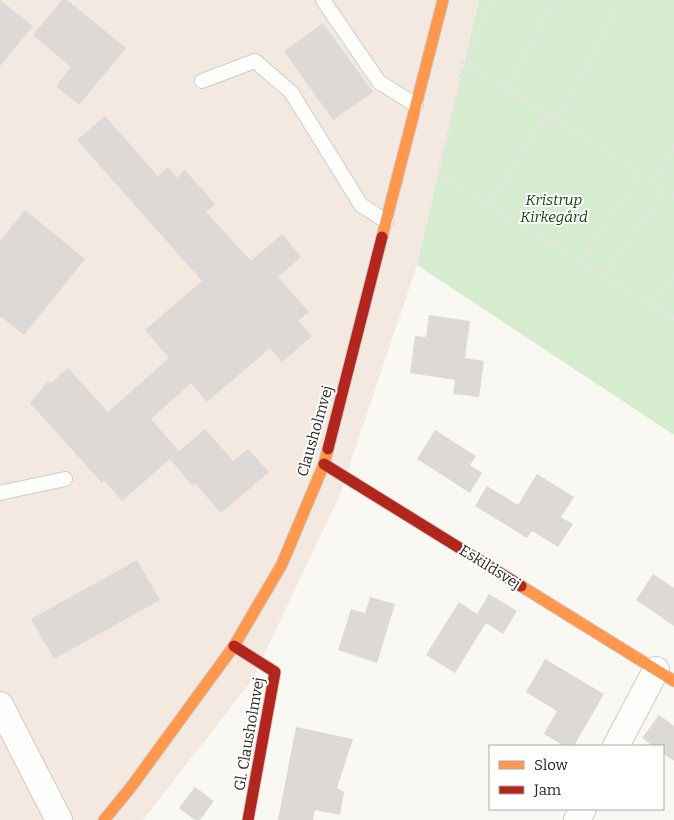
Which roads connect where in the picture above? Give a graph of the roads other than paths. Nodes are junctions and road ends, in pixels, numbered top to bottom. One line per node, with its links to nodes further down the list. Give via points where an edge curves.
1 (323, 0): 4 (lane, via 379,82)
2 (443, 0): 4 (street, Clausholmvej)
3 (202, 81): 5 (lane, via 255,61 291,92 361,205)
4 (416, 105): 5 (street, Clausholmvej)
5 (386, 221): 6 (street, Clausholmvej)
6 (324, 464): 9 (street, Clausholmvej, via 282,564); 10 (street, Eskildsvej)
7 (65, 479): 8 (lane)
8 (0, 493)
9 (234, 646): 14 (street, Clausholmvej); 15 (street, Gl. Clausholmvej, via 275,672)
10 (665, 675): 12 (street, Eskildsvej)
11 (0, 705): 13 (street)
12 (617, 745)
13 (59, 820)
14 (104, 820)
15 (248, 820)

